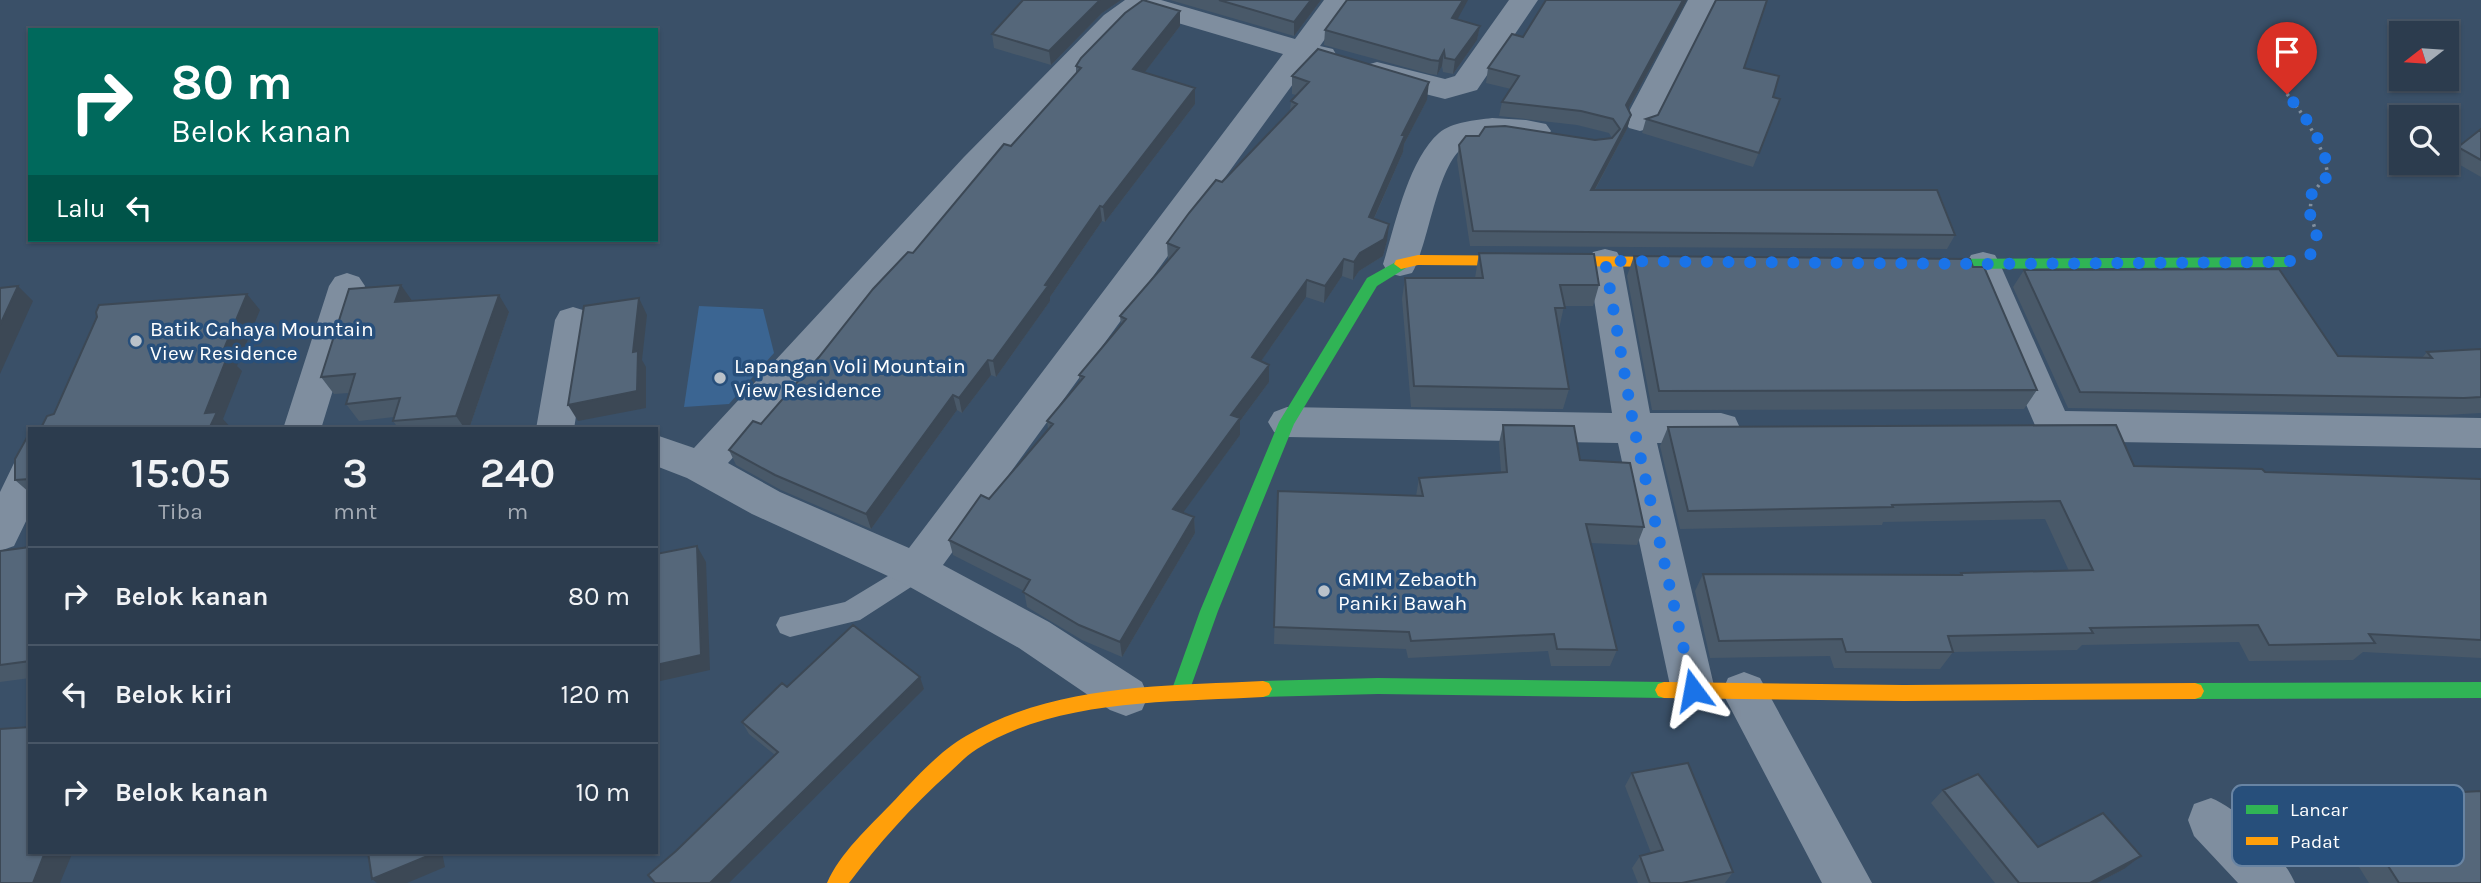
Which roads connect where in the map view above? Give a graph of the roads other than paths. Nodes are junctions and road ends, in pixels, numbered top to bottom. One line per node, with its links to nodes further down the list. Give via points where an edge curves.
1 (1339, 0): 5 (street)
2 (1524, 0): 5 (street, via 1476,71 1456,87 1427,87)
3 (1702, 0): 6 (street)
4 (1142, 1): 5 (street); 25 (street, via 1114,22 975,165)
5 (1301, 49): 28 (street)
6 (1640, 121)
7 (1568, 136): 11 (street, via 1494,129 1452,138 1418,203)
8 (1605, 261): 9 (street); 11 (street, via 1431,260); 21 (street)
9 (1699, 262)
10 (2287, 262): 13 (street)
11 (1400, 264): 16 (street, via 1372,282)
12 (1902, 264): 13 (street)
13 (1983, 264): 18 (street)
14 (347, 286): 19 (street)
15 (573, 320): 20 (street)
16 (1287, 422): 21 (street); 32 (street)
17 (2012, 426): 18 (street)
18 (2053, 426): 23 (street)
19 (303, 427)
20 (555, 427)
21 (1634, 428): 22 (street); 30 (street)
22 (1753, 428)
23 (2481, 433)
24 (658, 451): 25 (street)
25 (701, 467): 28 (street, via 766,503)
26 (28, 475): 27 (street)
27 (10, 519)
28 (916, 570): 29 (lane, via 851,612); 34 (street, via 1034,635)
29 (790, 625)
30 (1693, 690): 32 (street, via 1378,687); 33 (street)
31 (2481, 690): 33 (street)
32 (1180, 692): 34 (street)
33 (1744, 692): 39 (street)
34 (1126, 696): 38 (street, via 1073,704 1004,726 970,743 870,839)
35 (2211, 820): 36 (street)
36 (2232, 842)
37 (2255, 866): 40 (street)
38 (837, 883)
39 (1848, 883)
40 (2271, 883)

